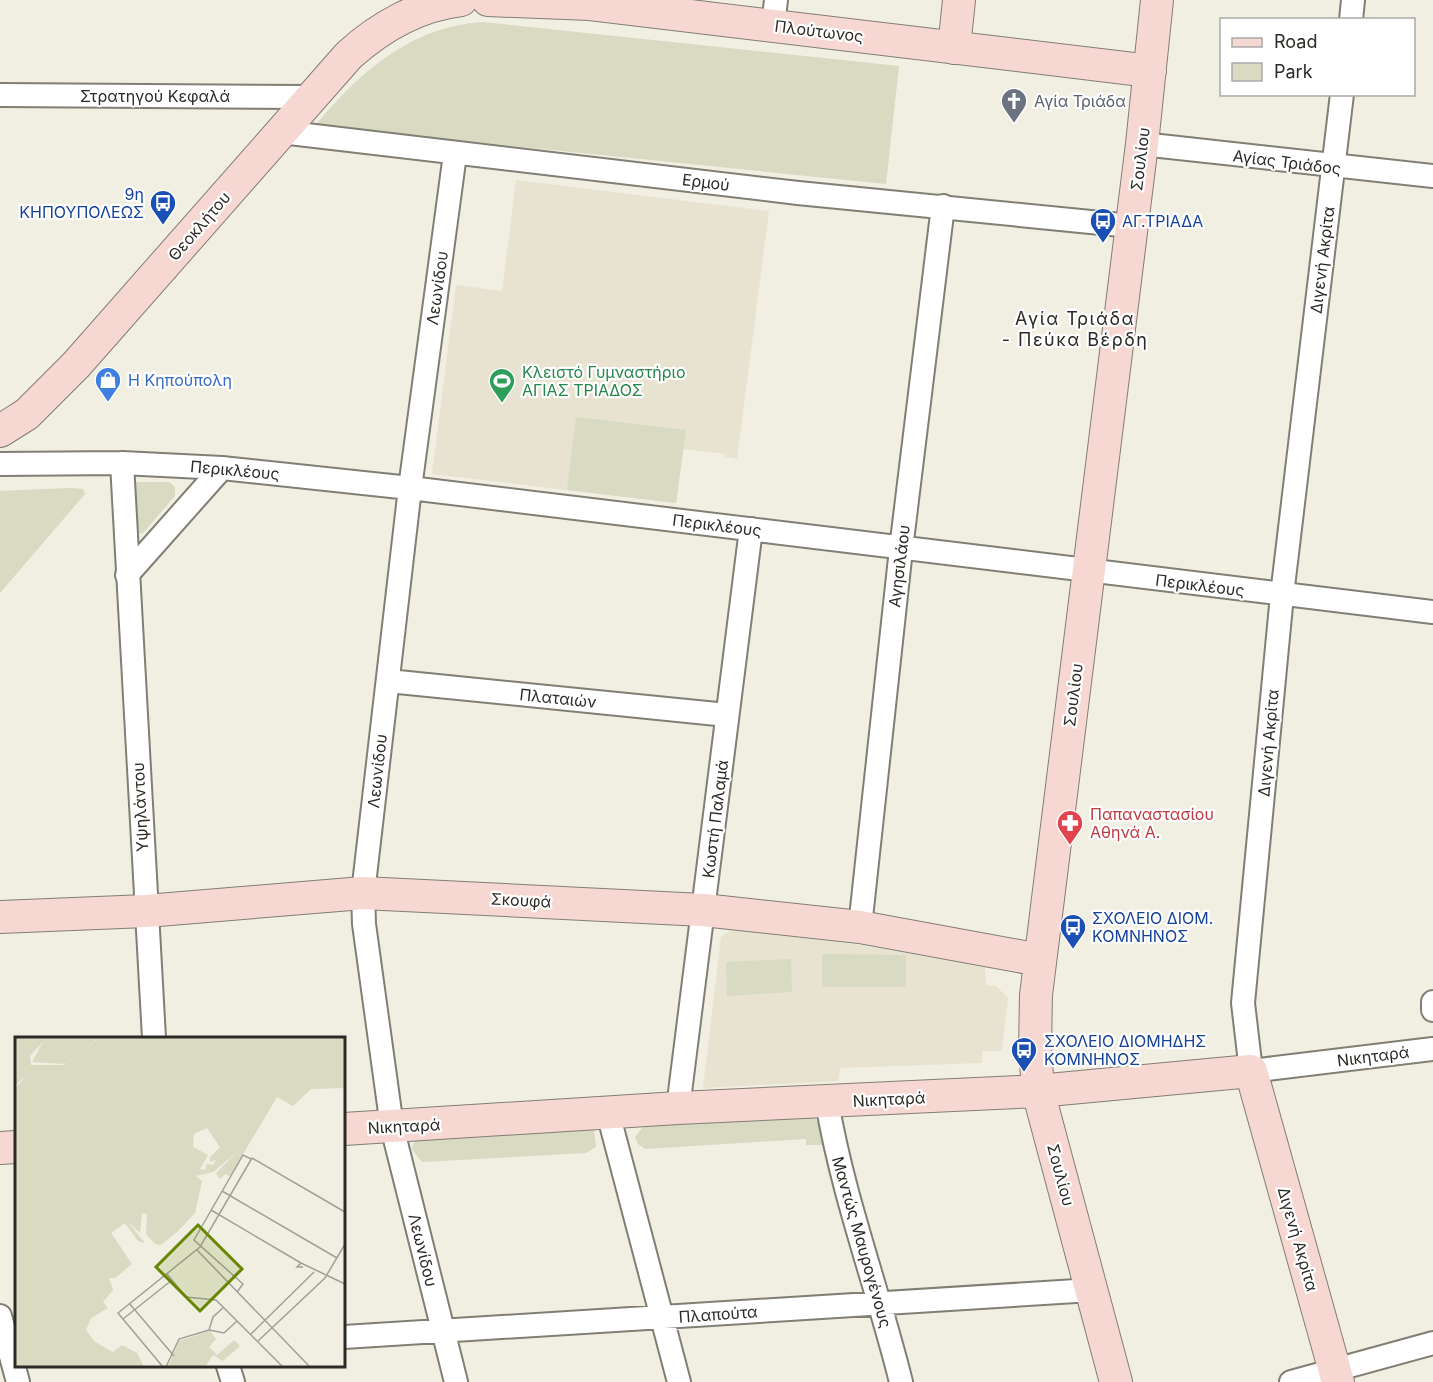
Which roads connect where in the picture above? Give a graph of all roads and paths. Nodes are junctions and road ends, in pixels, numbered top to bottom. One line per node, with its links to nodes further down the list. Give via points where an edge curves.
1 (461, 0): 7 (street)
2 (488, 0): 6 (street, Πλούτωνος)
3 (959, 0): 10 (street)
4 (1157, 0): 11 (street, Σουλίου)
5 (1353, 0): 9 (street)
6 (590, 2): 8 (street, Πλούτωνος)
7 (398, 10): 14 (street, Θεοκλήτου)
8 (775, 13): 10 (street, Πλούτωνος)
9 (1351, 18)
10 (954, 48): 11 (street, Πλούτωνος)
11 (1150, 71): 16 (street, Σουλίου)
12 (0, 95): 14 (street, Στρατηγού Κεφαλά)
13 (1342, 96): 18 (street, Διγενή Ακρίτα)
14 (310, 97): 15 (street, Θεοκλήτου)
15 (281, 132): 17 (street, Ερμού); 22 (street, Θεοκλήτου, via 76,365 39,403)
16 (1142, 144): 18 (street, Αγίας Τριάδος); 21 (street, Σουλίου)
17 (455, 154): 20 (street, Ερμού); 26 (street, Λεωνίδου)
18 (1333, 167): 19 (street, Αγίας Τριάδος); 31 (street, Διγενή Ακρίτα)
19 (1433, 176)
20 (943, 206): 21 (street, Ερμού); 28 (street, Αγησιλάου)
21 (1131, 226): 29 (street, Σουλίου)
22 (0, 431)
23 (122, 463): 24 (street, Περικλέους); 25 (street, Περικλέους); 30 (street, Υψηλάντου)
24 (0, 464)
25 (222, 468): 26 (street, Περικλέους); 30 (street)
26 (411, 488): 27 (street, Περικλέους); 33 (street, Λεωνίδου)
27 (751, 529): 28 (street, Περικλέους); 34 (street, Κωστή Παλαμά)
28 (901, 549): 29 (street, Περικλέους); 39 (street, Αγησιλάου)
29 (1089, 571): 31 (street, Περικλέους); 40 (street, Σουλίου)
30 (127, 575): 37 (street, Υψηλάντου)
31 (1282, 595): 32 (street, Περικλέους); 45 (street, Διγενή Ακρίτα, via 1243,1002)
32 (1433, 612)
33 (388, 681): 34 (street, Πλαταιών); 35 (street, Λεωνίδου)
34 (728, 715): 36 (street, Κωστή Παλαμά)
35 (363, 893): 36 (street, Σκουφά); 37 (street, Σκουφά); 50 (street, Λεωνίδου)
36 (703, 910): 39 (street, Σκουφά); 48 (street, Κωστή Παλαμά)
37 (146, 911): 38 (street, Σκουφά); 43 (street, Υψηλάντου)
38 (0, 917)
39 (860, 927): 40 (street, Σκουφά)
40 (1040, 960): 46 (street, Σουλίου, via 1035,1048)
41 (1433, 1002): 42 (street)
42 (1433, 1010)
43 (154, 1037)
44 (1433, 1049): 45 (street, Νικηταρά)
45 (1251, 1071): 46 (street, Νικηταρά); 62 (street, Διγενή Ακρίτα)
46 (1038, 1091): 47 (street, Νικηταρά); 54 (street, Σουλίου)
47 (827, 1102): 48 (street, Νικηταρά); 55 (street, Μαντώς Μαυρογένους, via 835,1149)
48 (678, 1108): 49 (street, Νικηταρά)
49 (608, 1113): 50 (street, Νικηταρά); 57 (street)
50 (392, 1127): 51 (street, Νικηταρά); 58 (street, Λεωνίδου)
51 (345, 1129)
52 (15, 1147): 53 (street)
53 (0, 1148)
54 (1092, 1290): 55 (street, Πλαπούτα); 68 (street, Σουλίου)
55 (882, 1303): 57 (street, Πλαπούτα); 67 (street, Μαντώς Μαυρογένους)
56 (0, 1316): 63 (street)
57 (662, 1317): 58 (street, Πλαπούτα); 66 (street)
58 (442, 1331): 59 (street, Πλαπούτα); 65 (street, Λεωνίδου)
59 (345, 1337)
60 (1433, 1343): 62 (street)
61 (229, 1367): 64 (street)
62 (1337, 1376): 69 (street)
63 (18, 1382)
64 (233, 1382)
65 (456, 1382)
66 (679, 1382)
67 (901, 1382)
68 (1116, 1382)
69 (1291, 1382)

